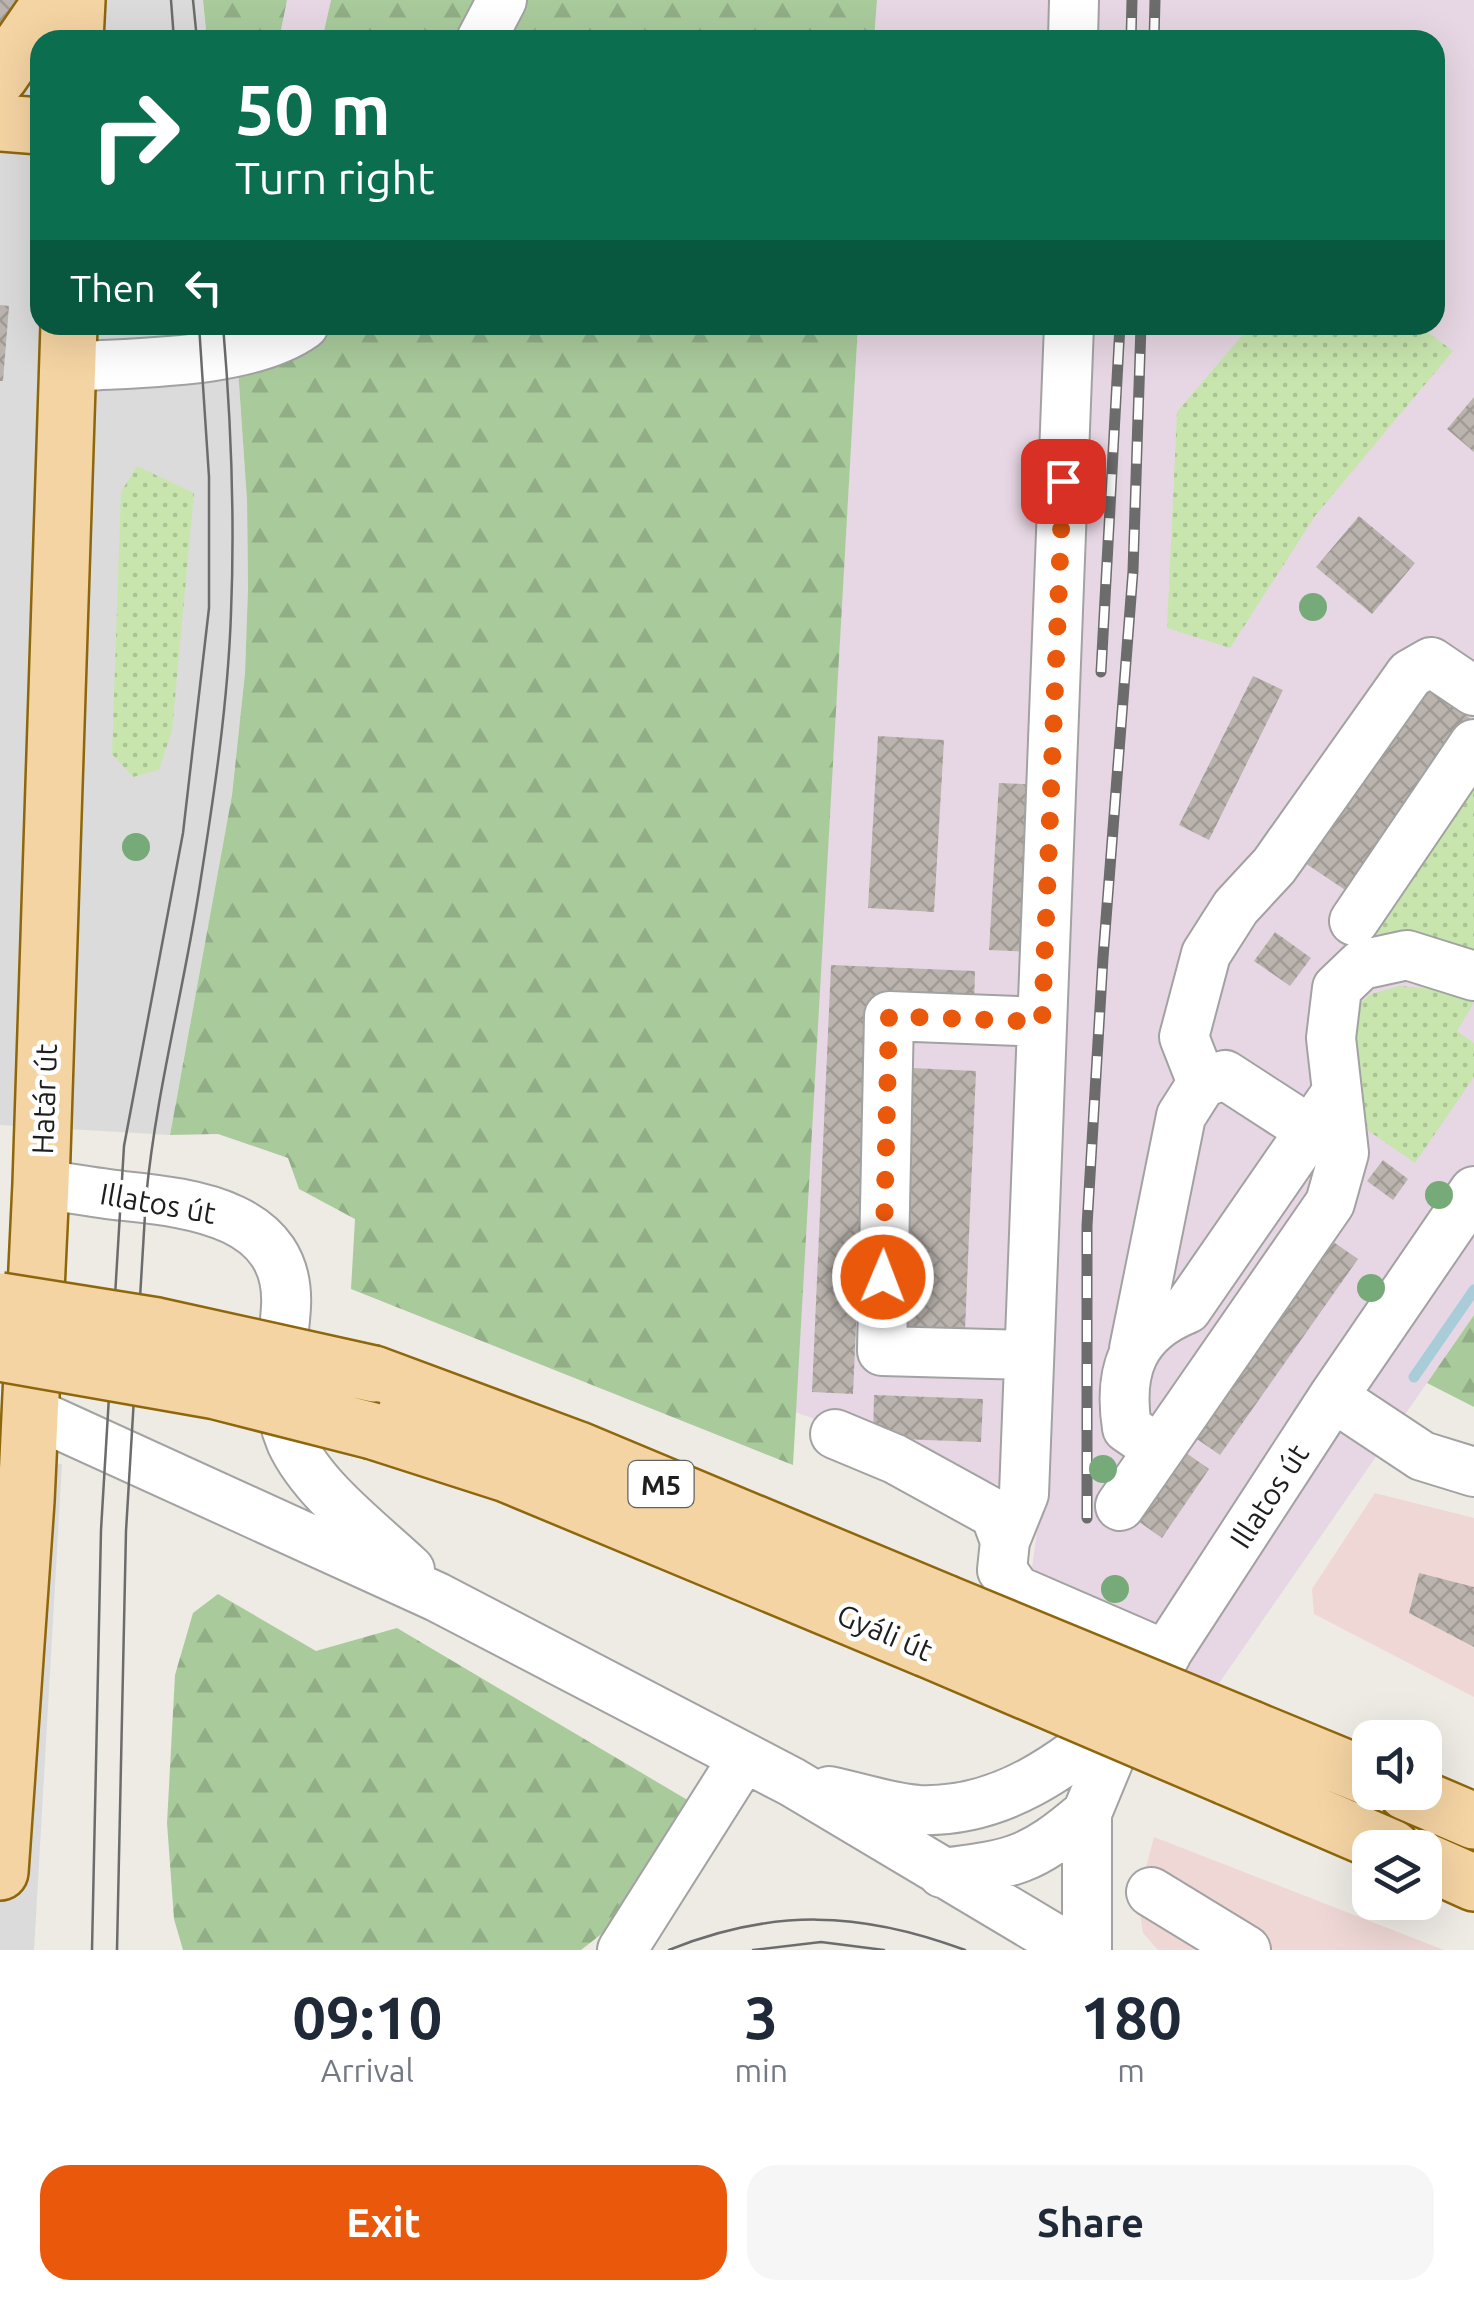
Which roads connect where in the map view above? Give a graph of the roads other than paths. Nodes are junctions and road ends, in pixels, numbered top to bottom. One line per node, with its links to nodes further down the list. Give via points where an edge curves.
1 (52, 0): 5 (main road)
2 (76, 0): 6 (main road)
3 (502, 0): 7 (street)
4 (1074, 0): 8 (street)
5 (31, 30)
6 (75, 30)
7 (486, 30)
8 (1073, 30)
9 (30, 32): 10 (main road)
10 (0, 76)
11 (0, 122): 12 (main road)
12 (30, 125)
13 (285, 335): 15 (street, via 201,358)
14 (1069, 335): 20 (street)
15 (68, 346): 24 (main road, Határ út)
16 (1474, 691): 21 (street, via 1431,662 1410,674 1274,866 1236,907 1206,954 1184,1038)
17 (1474, 744): 18 (street)
18 (1348, 930): 19 (street); 22 (street, via 1331,1038)
19 (1474, 976)
20 (1042, 1022): 29 (street); 29 (street, via 889,1016 882,1351)
21 (1202, 1082): 23 (street, via 1225,1075); 27 (street, via 1181,1116)
22 (1337, 1092): 23 (street); 33 (street, via 1344,1153 1330,1203)
23 (1310, 1130): 27 (street, via 1186,1308 1159,1320)
24 (21, 1183): 31 (main road, Határ út); 37 (street, Illatos út, via 210,1210 266,1242 285,1283 278,1389 290,1439 313,1477)
25 (1474, 1191): 30 (street, Illatos út)
26 (0, 1300): 38 (main road, Gyáli út / M5, bridge, via 374,1374 462,1404 576,1449)
27 (1134, 1349): 33 (street, via 1123,1402 1128,1428)
28 (0, 1354): 38 (main road, Gyáli út / M5, bridge, via 216,1392 373,1431)
29 (1029, 1354): 36 (street, via 1024,1494)
30 (1333, 1397): 34 (street, via 1422,1456); 39 (street, Illatos út)
31 (15, 1412): 37 (street, Illatos út); 49 (main road, Határ út)
32 (834, 1434): 36 (street, via 971,1498 995,1514)
33 (1159, 1450): 35 (street)
34 (1474, 1472)
35 (1120, 1506)
36 (1005, 1541): 39 (street, via 1002,1570 1016,1590)
37 (438, 1597): 41 (street, Illatos út)
38 (936, 1626): 42 (main road, Gyáli út / M5, bridge, via 1251,1728); 47 (main road, Gyáli út / M5, bridge, via 1227,1776)
39 (1166, 1655): 40 (street, Illatos út)
40 (1130, 1709): 43 (street, via 1070,1761 1000,1798 972,1805 915,1810); 45 (street, Illatos út)
41 (744, 1757): 43 (street, Illatos út); 53 (street)
42 (1352, 1770)
43 (792, 1782): 50 (street, Illatos út)
44 (1442, 1806): 46 (main road)
45 (1087, 1814): 50 (street, via 1030,1856); 55 (street, Illatos út)
46 (1469, 1817)
47 (1352, 1831)
48 (1442, 1869): 51 (main road)
49 (0, 1872)
50 (942, 1873): 54 (street, Illatos út)
51 (1474, 1882)
52 (1151, 1892): 56 (street)
53 (622, 1950)
54 (1074, 1950)
55 (1087, 1950)
56 (1246, 1950)

